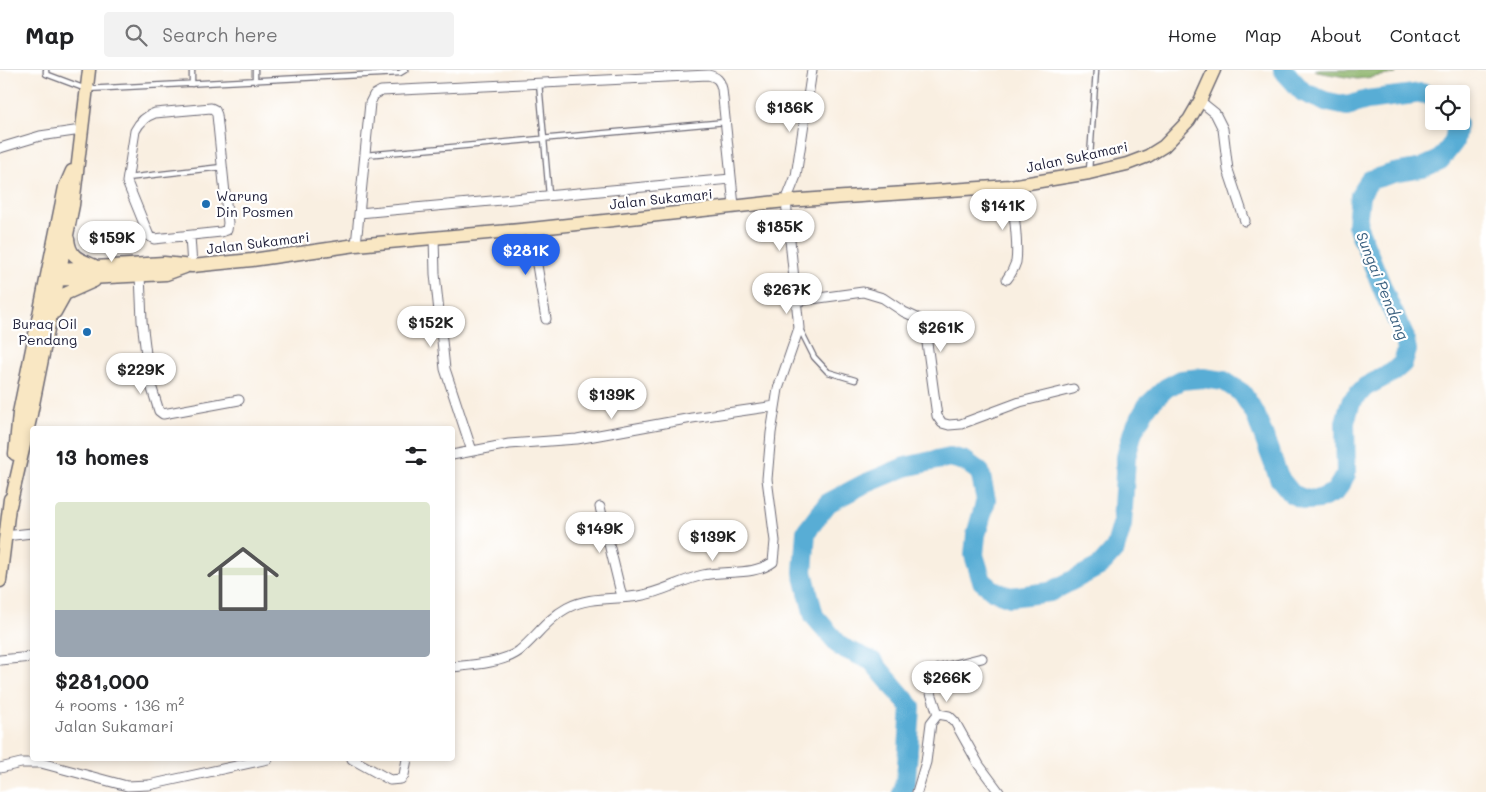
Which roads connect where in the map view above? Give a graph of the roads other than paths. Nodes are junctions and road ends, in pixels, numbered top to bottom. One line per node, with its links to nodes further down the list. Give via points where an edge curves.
1 (46, 70): 14 (lane, via 46,74)
2 (89, 70): 14 (street)
3 (192, 70): 13 (lane)
4 (255, 70): 11 (lane)
5 (333, 70): 10 (lane)
6 (405, 70): 10 (lane, via 400,73)
7 (812, 70): 28 (street, via 796,176)
8 (1096, 70): 23 (lane)
9 (1214, 70): 15 (street, Jalan Sukamari)
10 (333, 76): 11 (lane)
11 (255, 81): 13 (lane)
12 (539, 83): 16 (street, via 708,75 718,78 721,83); 18 (lane); 20 (street, via 377,93 370,103)
13 (192, 84): 14 (lane)
14 (86, 89): 17 (street)
15 (1200, 101): 23 (street, Jalan Sukamari, via 1164,146 1127,164); 31 (street, via 1215,113 1223,129 1228,170)
16 (726, 122): 18 (lane); 25 (street)
17 (81, 130): 19 (street, via 40,136); 21 (street)
18 (544, 139): 20 (lane); 27 (lane)
19 (0, 148)
20 (365, 155): 30 (street)
21 (77, 159): 33 (street); 39 (street, via 65,187)
22 (222, 167): 24 (lane); 24 (street, via 215,110 155,113 134,131); 34 (street, via 227,230)
23 (1089, 172): 26 (street, Jalan Sukamari)
24 (127, 178): 34 (street, via 127,186 149,236 154,239)
25 (731, 179): 27 (street); 29 (street)
26 (1010, 186): 28 (street, Jalan Sukamari); 41 (street, via 1016,260)
27 (549, 196): 30 (street)
28 (786, 201): 29 (street, Jalan Sukamari); 42 (street)
29 (734, 206): 32 (street, Jalan Sukamari)
30 (359, 212): 36 (street)
31 (1245, 221)
32 (531, 229): 35 (street, Jalan Sukamari); 43 (street)
33 (68, 231): 38 (street, via 71,252); 39 (street)
34 (190, 236): 37 (street)
35 (434, 237): 36 (street, Jalan Sukamari); 50 (street, via 445,369)
36 (356, 245): 37 (street, Jalan Sukamari)
37 (188, 266): 38 (street, Jalan Sukamari, via 164,263); 40 (street, Jalan Sukamari, via 166,274)
38 (102, 272): 39 (street, Jalan Sukamari); 40 (street, Jalan Sukamari); 45 (street, via 65,294)
39 (53, 275): 45 (street); 52 (street, via 19,413)
40 (140, 275): 48 (street, via 148,379 161,414)
41 (1007, 279)
42 (797, 301): 44 (street); 47 (street, via 863,292 883,298 924,321 937,416 942,423 961,424 1020,402)
43 (546, 319)
44 (799, 328): 46 (lane, via 814,357 828,372); 49 (street, via 778,389)
45 (48, 329): 52 (street)
46 (855, 380)
47 (1072, 388)
48 (238, 400)
49 (776, 406): 50 (street, via 577,439 508,444); 57 (street, via 767,479 775,541 773,562 748,571 702,575 666,589)
50 (472, 451): 51 (street)
51 (455, 454)
52 (10, 506): 55 (street)
53 (600, 507): 57 (street)
54 (30, 533): 55 (street)
55 (5, 536): 56 (street)
56 (0, 581)
57 (622, 597): 61 (street, via 598,599 567,608 517,652 486,663)
58 (30, 657): 60 (street)
59 (982, 658): 62 (street, via 939,669 927,678)
60 (0, 660)
61 (455, 667)
62 (938, 714): 67 (street, via 931,723 926,762); 68 (street, via 949,716 955,722 979,766)
63 (244, 761): 66 (street, via 149,785 127,786 41,763)
64 (356, 761): 65 (street, via 395,781 404,775)
65 (407, 761)
66 (0, 768)
67 (917, 792)
68 (999, 792)

